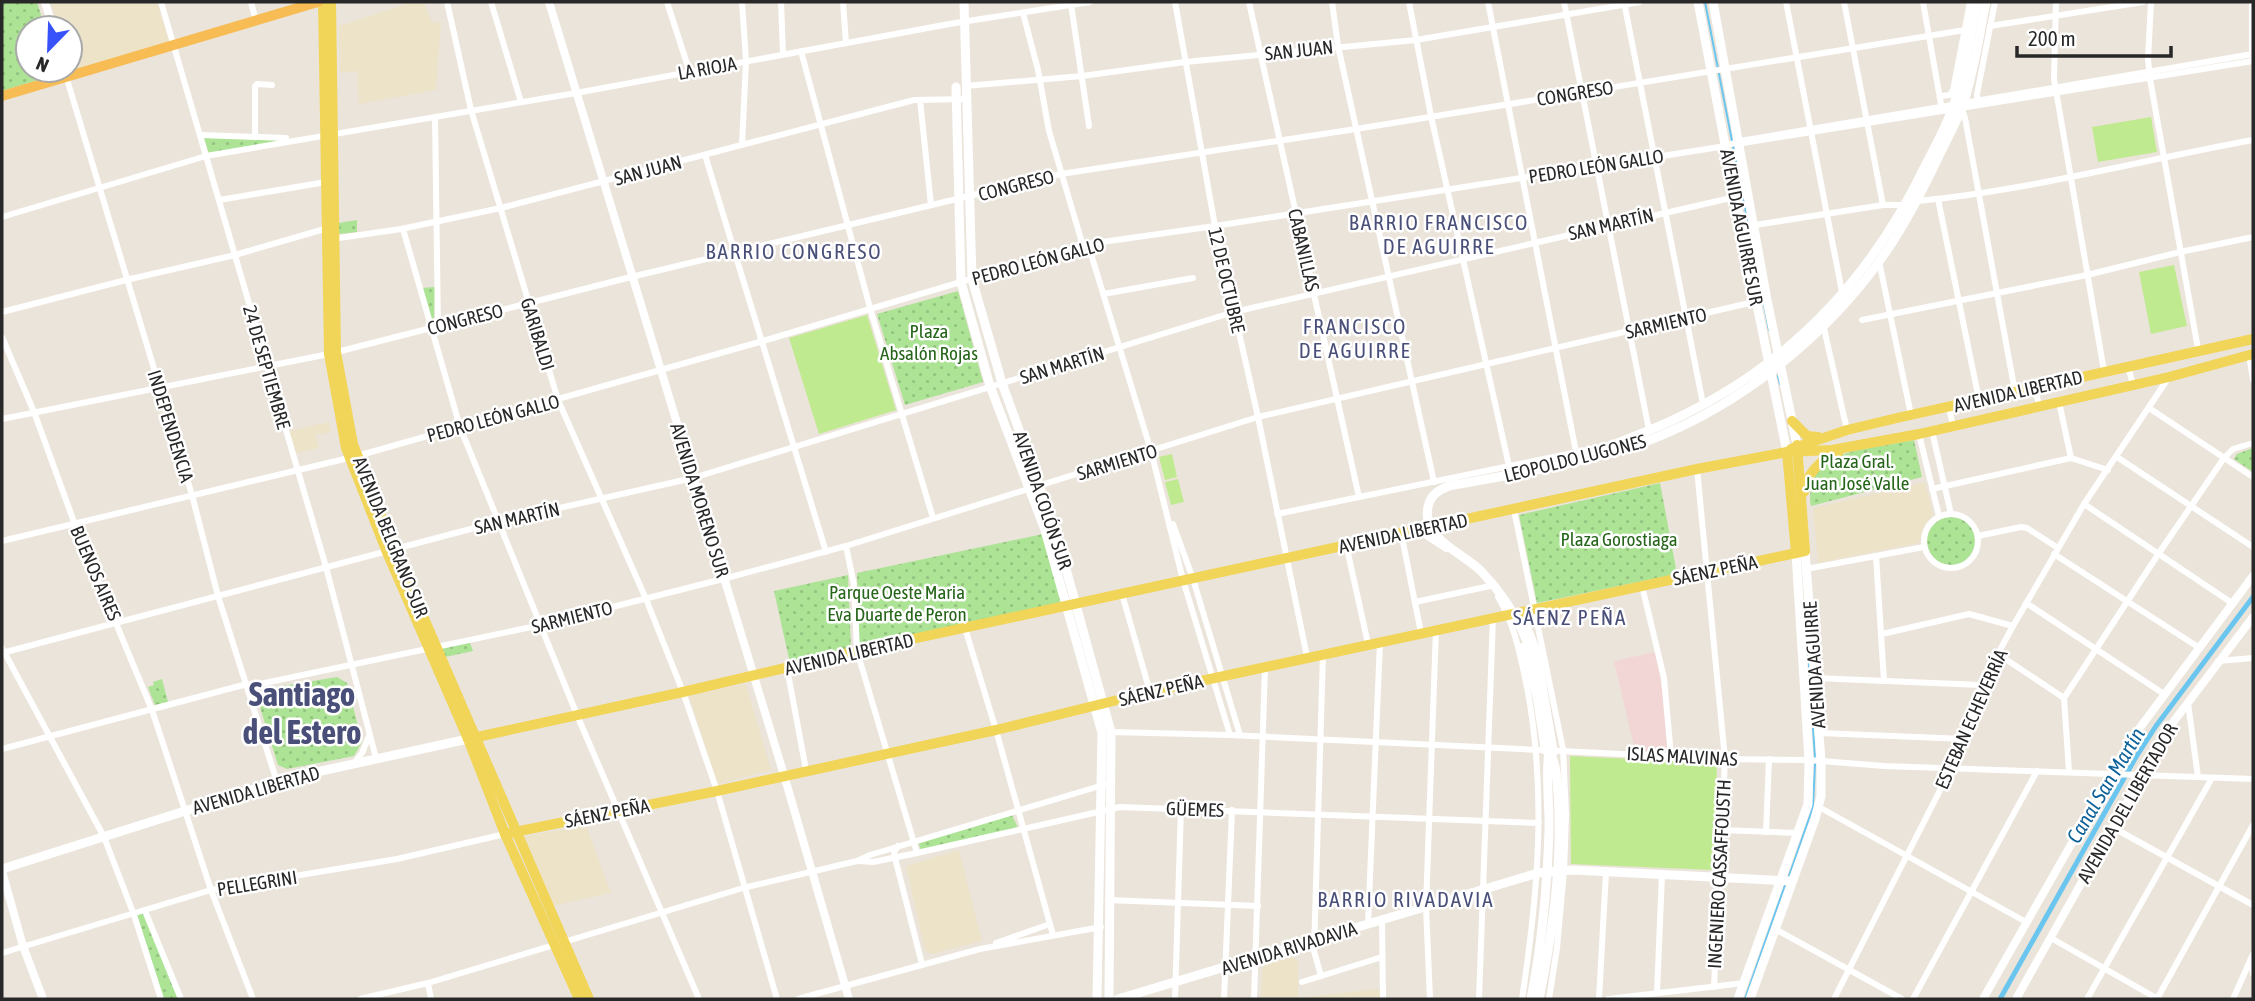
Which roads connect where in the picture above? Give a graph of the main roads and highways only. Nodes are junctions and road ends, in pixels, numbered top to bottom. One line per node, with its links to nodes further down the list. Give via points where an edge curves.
1 (318, 2): 9 (highway)
2 (323, 2): 15 (main road, AVENIDA BELGRANO SUR)
3 (331, 2): 15 (main road, AVENIDA BELGRANO SUR)
4 (964, 2): 12 (main road, AVENIDA COLÓN SUR)
5 (1698, 2): 10 (main road, AVENIDA AGUIRRE SUR)
6 (1713, 2): 10 (main road, AVENIDA AGUIRRE SUR)
7 (1977, 2): 14 (main road, LEOPOLDO LUGONES)
8 (1986, 2): 14 (main road, LEOPOLDO LUGONES)
9 (84, 68)
10 (1719, 70): 17 (main road, AVENIDA AGUIRRE SUR, via 1735,197); 17 (main road, AVENIDA AGUIRRE SUR, via 1755,225)
11 (35, 84): 13 (highway)
12 (961, 87): 32 (main road, AVENIDA COLÓN SUR, via 968,99 972,279); 33 (main road, AVENIDA COLÓN SUR, via 956,99 961,282 990,386 1045,530)
13 (2, 96)
14 (1953, 107): 20 (main road, LEOPOLDO LUGONES, via 1906,205 1875,254); 20 (main road, LEOPOLDO LUGONES, via 1917,201 1880,261 1823,324)
15 (329, 134): 16 (main road, AVENIDA BELGRANO SUR); 16 (main road, AVENIDA BELGRANO SUR, via 326,182)
16 (331, 233): 35 (main road, AVENIDA BELGRANO SUR, via 332,353 353,457)
17 (1762, 301): 20 (main road); 21 (main road, AVENIDA AGUIRRE SUR)
18 (2253, 339): 24 (main road, AVENIDA LIBERTAD)
19 (2251, 354): 26 (main road, AVENIDA LIBERTAD, via 2169,377)
20 (1780, 359): 21 (main road, LEOPOLDO LUGONES); 22 (main road, LEOPOLDO LUGONES); 23 (main road)
21 (1769, 362): 22 (main road, AVENIDA AGUIRRE SUR); 29 (main road, LEOPOLDO LUGONES, via 1703,404 1649,430)
22 (1771, 373): 28 (main road, AVENIDA AGUIRRE SUR); 29 (main road, LEOPOLDO LUGONES, via 1709,412 1654,438)
23 (1792, 421): 25 (main road, via 1807,436); 28 (main road)
24 (1876, 423): 25 (main road, AVENIDA LIBERTAD); 26 (main road, via 1874,433)
25 (1825, 436): 28 (main road, AVENIDA LIBERTAD)
26 (1881, 441): 27 (main road, AVENIDA LIBERTAD)
27 (1855, 447): 28 (main road, AVENIDA LIBERTAD); 30 (main road, via 1830,456 1814,471 1805,486)
28 (1794, 450): 30 (main road, AVENIDA AGUIRRE); 31 (main road, AVENIDA AGUIRRE); 32 (main road, AVENIDA LIBERTAD)
29 (1557, 464): 42 (main road, LEOPOLDO LUGONES, via 1438,490 1427,507 1434,534 1492,583 1525,638 1541,692 1551,768)
30 (1802, 507): 31 (main road, AVENIDA AGUIRRE)
31 (1801, 552): 34 (main road, SÁENZ PEÑA); 36 (main road, AVENIDA AGUIRRE); 36 (main road, AVENIDA AGUIRRE, via 1819,733)
32 (1076, 604): 33 (main road, AVENIDA LIBERTAD); 34 (main road, AVENIDA COLÓN SUR)
33 (1065, 607): 34 (main road, AVENIDA COLÓN SUR); 35 (main road, AVENIDA LIBERTAD)
34 (1099, 705): 37 (main road, AVENIDA COLÓN SUR); 37 (main road, AVENIDA COLÓN SUR, via 1111,732); 39 (main road, SÁENZ PEÑA)
35 (472, 738): 39 (main road, AVENIDA BELGRANO SUR); 40 (main road, AVENIDA BELGRANO SUR); 41 (main road, AVENIDA LIBERTAD, via 277,782)
36 (1815, 760): 43 (main road, AVENIDA AGUIRRE); 43 (main road, AVENIDA AGUIRRE, via 1819,807)
37 (1105, 784): 38 (main road, AVENIDA COLÓN SUR)
38 (1105, 810): 47 (main road, AVENIDA COLÓN SUR); 48 (main road, AVENIDA COLÓN SUR)
39 (516, 831): 40 (main road, PELLEGRINI); 44 (main road, AVENIDA BELGRANO SUR)
40 (505, 834): 44 (main road, AVENIDA BELGRANO SUR)
41 (2, 870)
42 (1552, 872): 43 (main road, AVENIDA RIVADAVIA); 49 (main road, AVENIDA RIVADAVIA); 50 (main road, LEOPOLDO LUGONES); 51 (main road, LEOPOLDO LUGONES, via 1548,952)
43 (1786, 881): 52 (main road); 53 (main road)
44 (560, 944): 45 (main road, AVENIDA BELGRANO SUR); 46 (main road, AVENIDA BELGRANO SUR)
45 (579, 999)
46 (589, 999)
47 (1097, 999)
48 (1109, 999)
49 (1118, 999)
50 (1531, 999)
51 (1539, 999)
52 (1738, 999)
53 (1750, 999)

